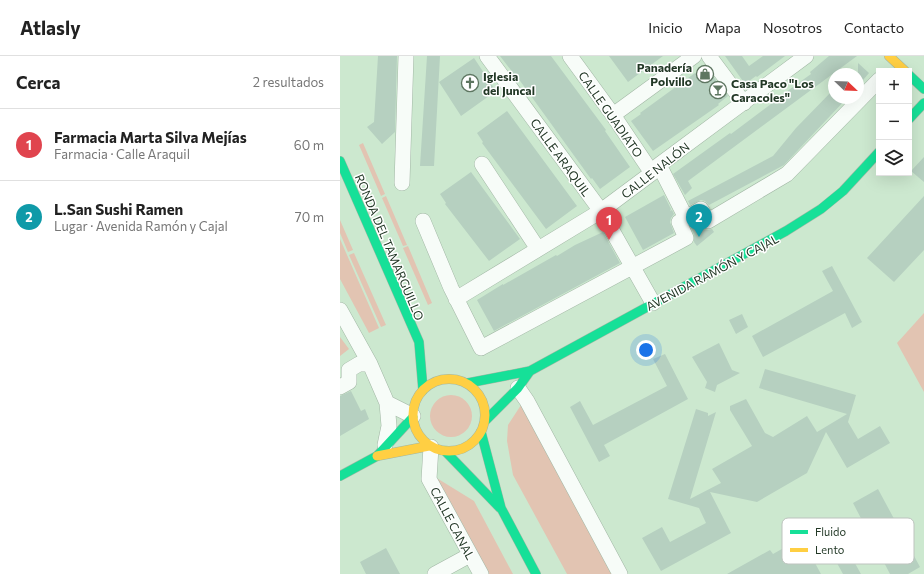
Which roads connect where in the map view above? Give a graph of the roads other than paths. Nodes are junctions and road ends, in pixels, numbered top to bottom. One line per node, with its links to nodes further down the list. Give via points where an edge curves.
1 (406, 56): 18 (street)
2 (487, 56): 19 (street, CALLE ARAQUIL)
3 (570, 56): 12 (street, CALLE GUADIATO)
4 (694, 56): 12 (street)
5 (709, 56): 10 (street)
6 (806, 56): 10 (street, CALLE NALÓN)
7 (912, 78): 9 (main road)
8 (876, 83): 20 (street, via 787,174 708,221 701,209)
9 (924, 89)
10 (744, 103): 17 (street, CALLE NALÓN)
11 (924, 103): 13 (main road)
12 (613, 115): 17 (street, CALLE GUADIATO)
13 (912, 116)
14 (876, 155): 25 (main road, AVENIDA RAMÓN Y CAJAL, via 843,191 821,209 786,231)
15 (340, 161): 27 (main road, RONDA DEL TAMARGUILLO)
16 (482, 164): 22 (street)
17 (656, 169): 19 (street, CALLE NALÓN); 20 (street, CALLE GUADIATO)
18 (402, 183)
19 (601, 211): 22 (street, CALLE NALÓN); 23 (street, CALLE ARAQUIL)
20 (686, 218): 23 (street, via 679,222 686,238)
21 (423, 221): 24 (street)
22 (538, 249): 24 (street, CALLE NALÓN)
23 (632, 267): 24 (street, via 481,348); 25 (street, CALLE ARAQUIL)
24 (456, 299)
25 (653, 303): 31 (main road, AVENIDA RAMÓN Y CAJAL)
26 (340, 310): 29 (street)
27 (418, 342): 28 (main road, RONDA DEL TAMARGUILLO); 36 (main road, RONDA DEL TAMARGUILLO)
28 (428, 353)
29 (370, 364): 34 (street, via 359,364 349,370 349,382); 37 (street)
30 (442, 368): 32 (main road)
31 (530, 371): 33 (main road); 35 (main road)
32 (452, 378): 33 (main road); 36 (main road, via 431,384)
33 (468, 384): 39 (main road, via 478,393 484,406)
34 (340, 387)
35 (518, 388): 39 (main road); 49 (street)
36 (423, 390): 38 (main road, via 415,403)
37 (387, 403): 38 (street); 42 (street, via 390,426)
38 (413, 416): 41 (main road, via 418,434); 42 (main road)
39 (486, 420): 40 (main road)
40 (482, 432): 41 (main road, via 472,443 459,450); 44 (main road)
41 (435, 448): 42 (main road); 44 (main road); 45 (street, CALLE CANAL, via 429,479)
42 (381, 452): 43 (main road)
43 (340, 476)
44 (501, 508): 48 (main road)
45 (470, 555): 46 (street); 47 (street, CALLE CANAL)
46 (435, 574)
47 (481, 574)
48 (536, 574)
49 (620, 574)

